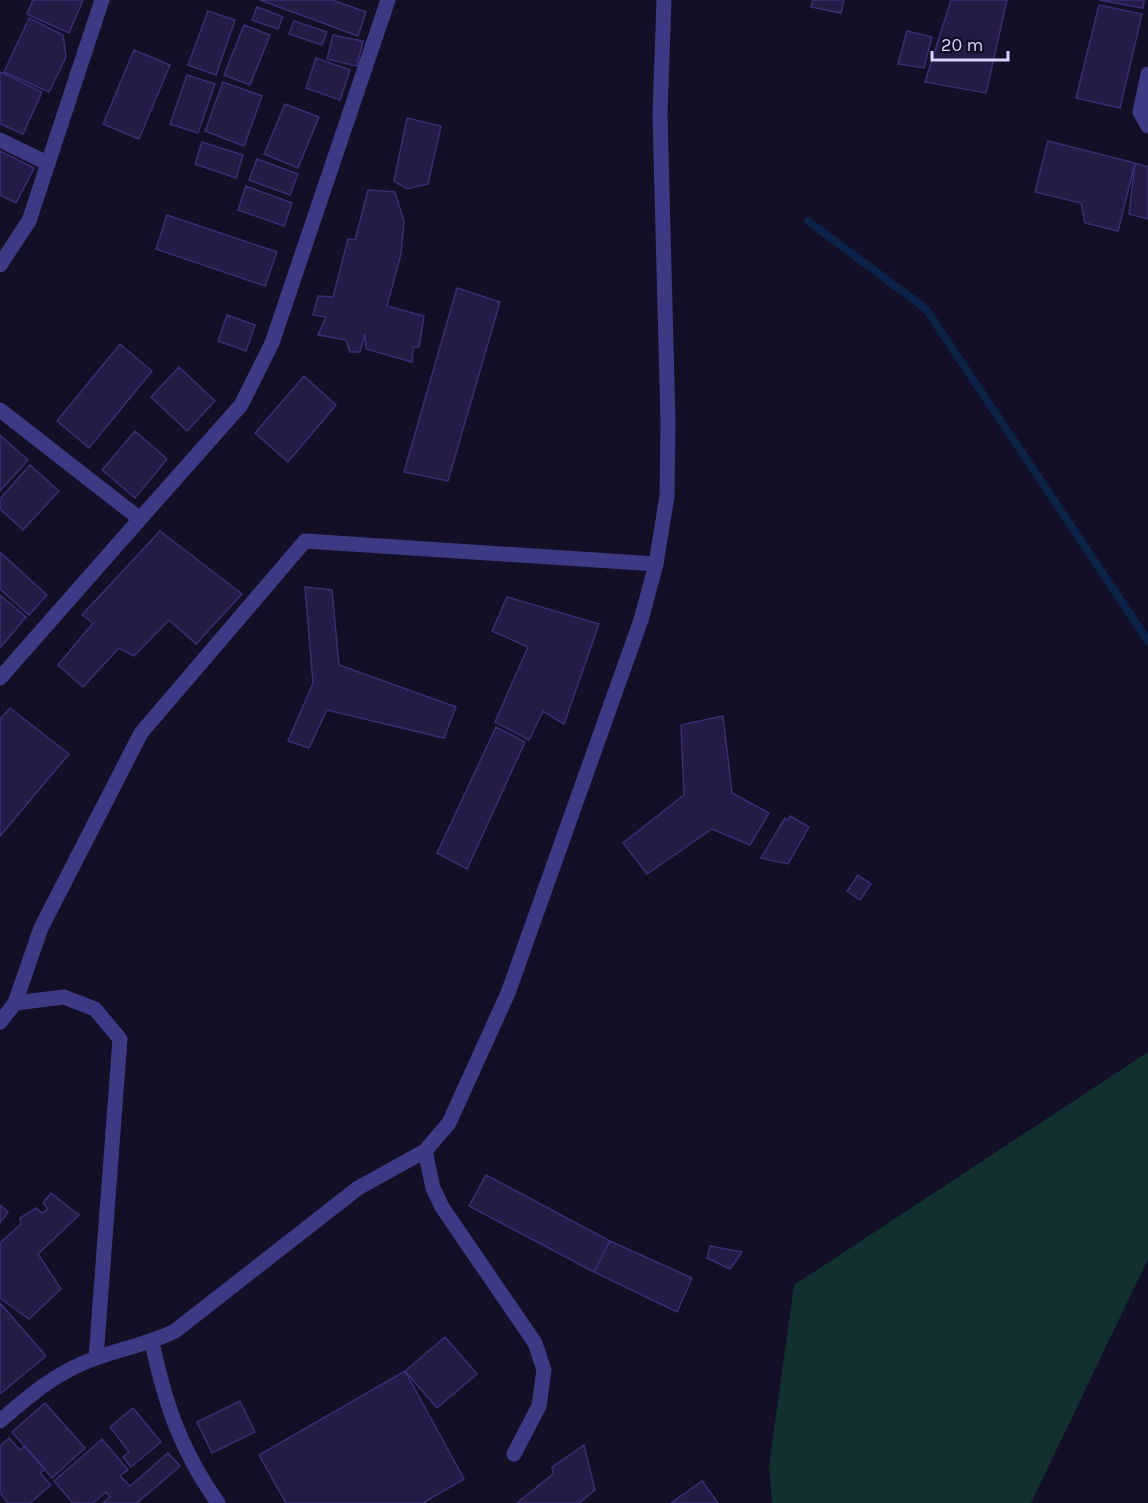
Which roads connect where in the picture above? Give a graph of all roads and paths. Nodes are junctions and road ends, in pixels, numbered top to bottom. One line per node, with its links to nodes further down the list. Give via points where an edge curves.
1 (102, 0): 7 (street)
2 (388, 0): 10 (street, via 272,344 241,405)
3 (664, 0): 11 (street, via 660,114 667,496)
4 (1148, 74): 5 (street, via 1140,112)
5 (1148, 126)
6 (0, 140): 7 (street)
7 (46, 164): 8 (street, via 29,221)
8 (0, 265)
9 (0, 410): 10 (street)
10 (140, 519): 12 (street)
11 (656, 564): 13 (street, via 305,541 141,733 41,928); 15 (street, via 641,620 508,993 449,1123)
12 (0, 678)
13 (15, 1003): 14 (street); 17 (street, via 64,997 95,1009 120,1039)
14 (0, 1022)
15 (425, 1151): 16 (street, via 358,1188 195,1316); 19 (street, via 433,1188 442,1207 535,1343 544,1370 539,1406)
16 (152, 1342): 17 (street); 20 (street, via 175,1429 197,1473)
17 (96, 1358): 18 (street, via 39,1387)
18 (0, 1421)
19 (514, 1454)
20 (218, 1503)

